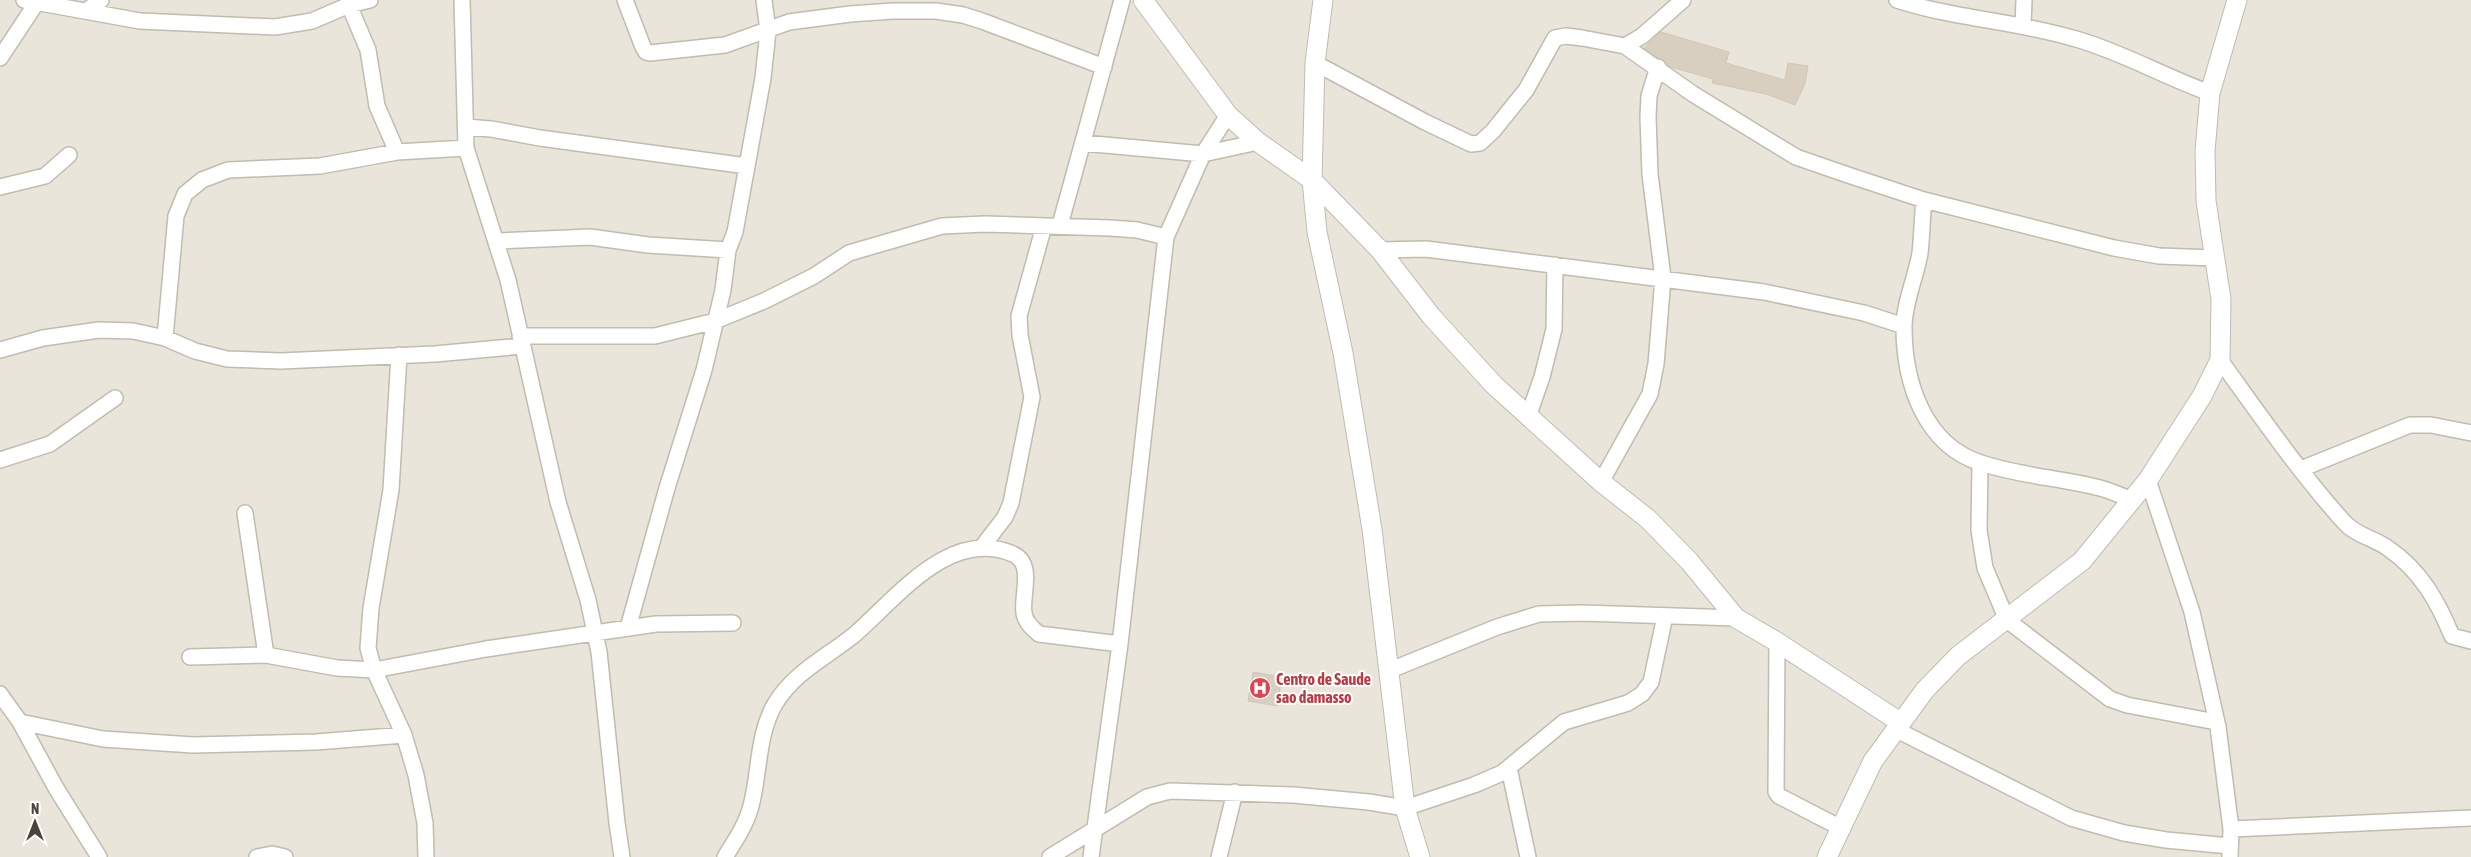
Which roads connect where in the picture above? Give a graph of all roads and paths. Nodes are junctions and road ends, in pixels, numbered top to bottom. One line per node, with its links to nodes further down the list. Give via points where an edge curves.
1 (101, 0): 15 (street)
2 (370, 0): 14 (street)
3 (462, 0): 25 (street)
4 (625, 0): 17 (street, via 646,52 725,45)
5 (764, 0): 17 (street)
6 (1122, 0): 21 (street)
7 (1143, 0): 24 (street)
8 (1323, 0): 20 (street)
9 (1683, 0): 18 (street, via 1642,36)
10 (1897, 0): 16 (street, via 1924,9)
11 (2024, 0): 16 (street)
12 (2237, 0): 23 (street)
13 (30, 1): 15 (street); 19 (street)
14 (349, 5): 15 (street, via 312,21 275,27 140,21); 29 (street, via 368,50 377,106)
15 (86, 11)
16 (2023, 26): 23 (street, via 2077,39)
17 (768, 31): 21 (street, via 789,22 850,14 936,11 982,21); 32 (street)
18 (1625, 46): 20 (street, via 1566,36 1555,38 1526,90 1493,131 1480,143 1471,144); 22 (street)
19 (0, 58)
20 (1315, 63): 33 (street)
21 (1104, 67): 27 (street)
22 (1658, 67): 35 (street, via 1693,94 1796,157); 44 (street, via 1649,96 1648,117 1650,174)
23 (2210, 93): 42 (street, via 2205,151 2206,201)
24 (1228, 115): 26 (street); 30 (street)
25 (466, 127): 28 (street); 32 (street)
26 (1258, 142): 30 (street); 33 (street)
27 (1083, 143): 30 (street); 36 (street)
28 (466, 148): 29 (street); 39 (street)
29 (397, 152): 47 (street, via 320,166 228,170 202,180 185,194 176,216)
30 (1203, 154): 38 (street)
31 (69, 155): 34 (street, via 45,176)
32 (747, 166): 40 (street, via 735,232)
33 (1312, 180): 41 (street); 75 (street, via 1317,232 1343,353 1370,519)
34 (0, 187)
35 (1924, 200): 42 (street, via 2114,248 2159,256); 46 (street, via 1920,253)
36 (1060, 225): 37 (street); 38 (street, via 1137,230)
37 (1044, 226): 45 (street, via 942,226 886,241 848,253 814,276); 62 (street, via 1019,316 1032,397 1011,504)
38 (1166, 237): 71 (street)
39 (497, 241): 40 (street, via 590,237 648,245); 48 (street)
40 (728, 250): 45 (street)
41 (1380, 250): 43 (street, via 1426,249); 53 (street, via 1431,316)
42 (2215, 258): 51 (street, via 2221,299)
43 (1555, 265): 44 (street); 53 (street, via 1554,329)
44 (1663, 278): 46 (street, via 1764,292 1864,312); 59 (street, via 1656,364 1650,394)
45 (715, 321): 48 (street, via 655,336); 67 (street, via 704,370)
46 (1904, 326): 56 (street, via 1909,376 1918,406 1938,436 1961,455)
47 (165, 338): 49 (street, via 133,331 99,330 44,338); 50 (street, via 194,351 227,359 281,361)
48 (521, 341): 50 (street, via 435,354); 68 (street, via 558,502 588,600)
49 (0, 350)
50 (399, 355): 74 (street, via 391,490 371,608 368,648)
51 (2220, 360): 57 (street); 58 (street, via 2202,396)
52 (115, 398): 55 (street, via 50,444)
53 (1528, 417): 59 (street)
54 (2471, 433): 57 (street, via 2431,425 2410,425)
55 (0, 460)
56 (1980, 463): 60 (street, via 2019,474 2100,488); 65 (street, via 1979,530 1985,568)
57 (2301, 469): 69 (street, via 2345,524 2389,548 2428,586 2452,636)
58 (2148, 480): 60 (street); 78 (street, via 2192,612)
59 (1600, 482): 64 (street, via 1648,519 1689,561)
60 (2132, 500): 65 (street, via 2082,561)
61 (245, 513): 72 (street)
62 (982, 546): 71 (street, via 1013,554 1022,561 1025,572 1024,614 1039,634); 94 (street, via 933,565 881,607 854,634 795,677 775,704 762,736 751,808)
63 (1665, 616): 64 (street); 75 (street, via 1539,614 1497,627); 81 (street, via 1651,682 1642,694 1628,703 1564,722)
64 (1736, 618): 70 (street)
65 (2007, 620): 78 (street, via 2110,699 2127,706); 79 (street, via 1958,656 1925,690)
66 (733, 622): 67 (street)
67 (628, 628): 68 (street)
68 (594, 633): 74 (street); 93 (street, via 606,704)
69 (2471, 641)
70 (1777, 642): 79 (street); 85 (street, via 1776,792)
71 (1120, 644): 87 (street)
72 (266, 655): 73 (street); 74 (street, via 337,668)
73 (190, 657)
74 (374, 670): 80 (street)
75 (1388, 671): 83 (street)
76 (0, 694): 77 (street)
77 (20, 722): 80 (street, via 103,739 193,745 316,742); 89 (street)
78 (2216, 722): 86 (street)
79 (1898, 726): 85 (street, via 1873,761); 88 (street, via 2070,818 2124,833)
80 (404, 735): 92 (street, via 423,814)
81 (1508, 768): 83 (street, via 1474,785); 99 (street)
82 (1235, 792): 83 (street, via 1369,802); 87 (street, via 1170,791 1147,797); 97 (street)
83 (1405, 808): 98 (street)
84 (2471, 818): 86 (street)
85 (1841, 828): 100 (street)
86 (2231, 829): 88 (street)
87 (1094, 831): 95 (street); 96 (street)
88 (2230, 852)
89 (99, 857)
90 (257, 857): 91 (street, via 272,854)
91 (285, 857)
92 (426, 857)
93 (622, 857)
94 (726, 857)
95 (1050, 857)
96 (1090, 857)
97 (1219, 857)
98 (1420, 857)
99 (1528, 857)
100 (1828, 857)

